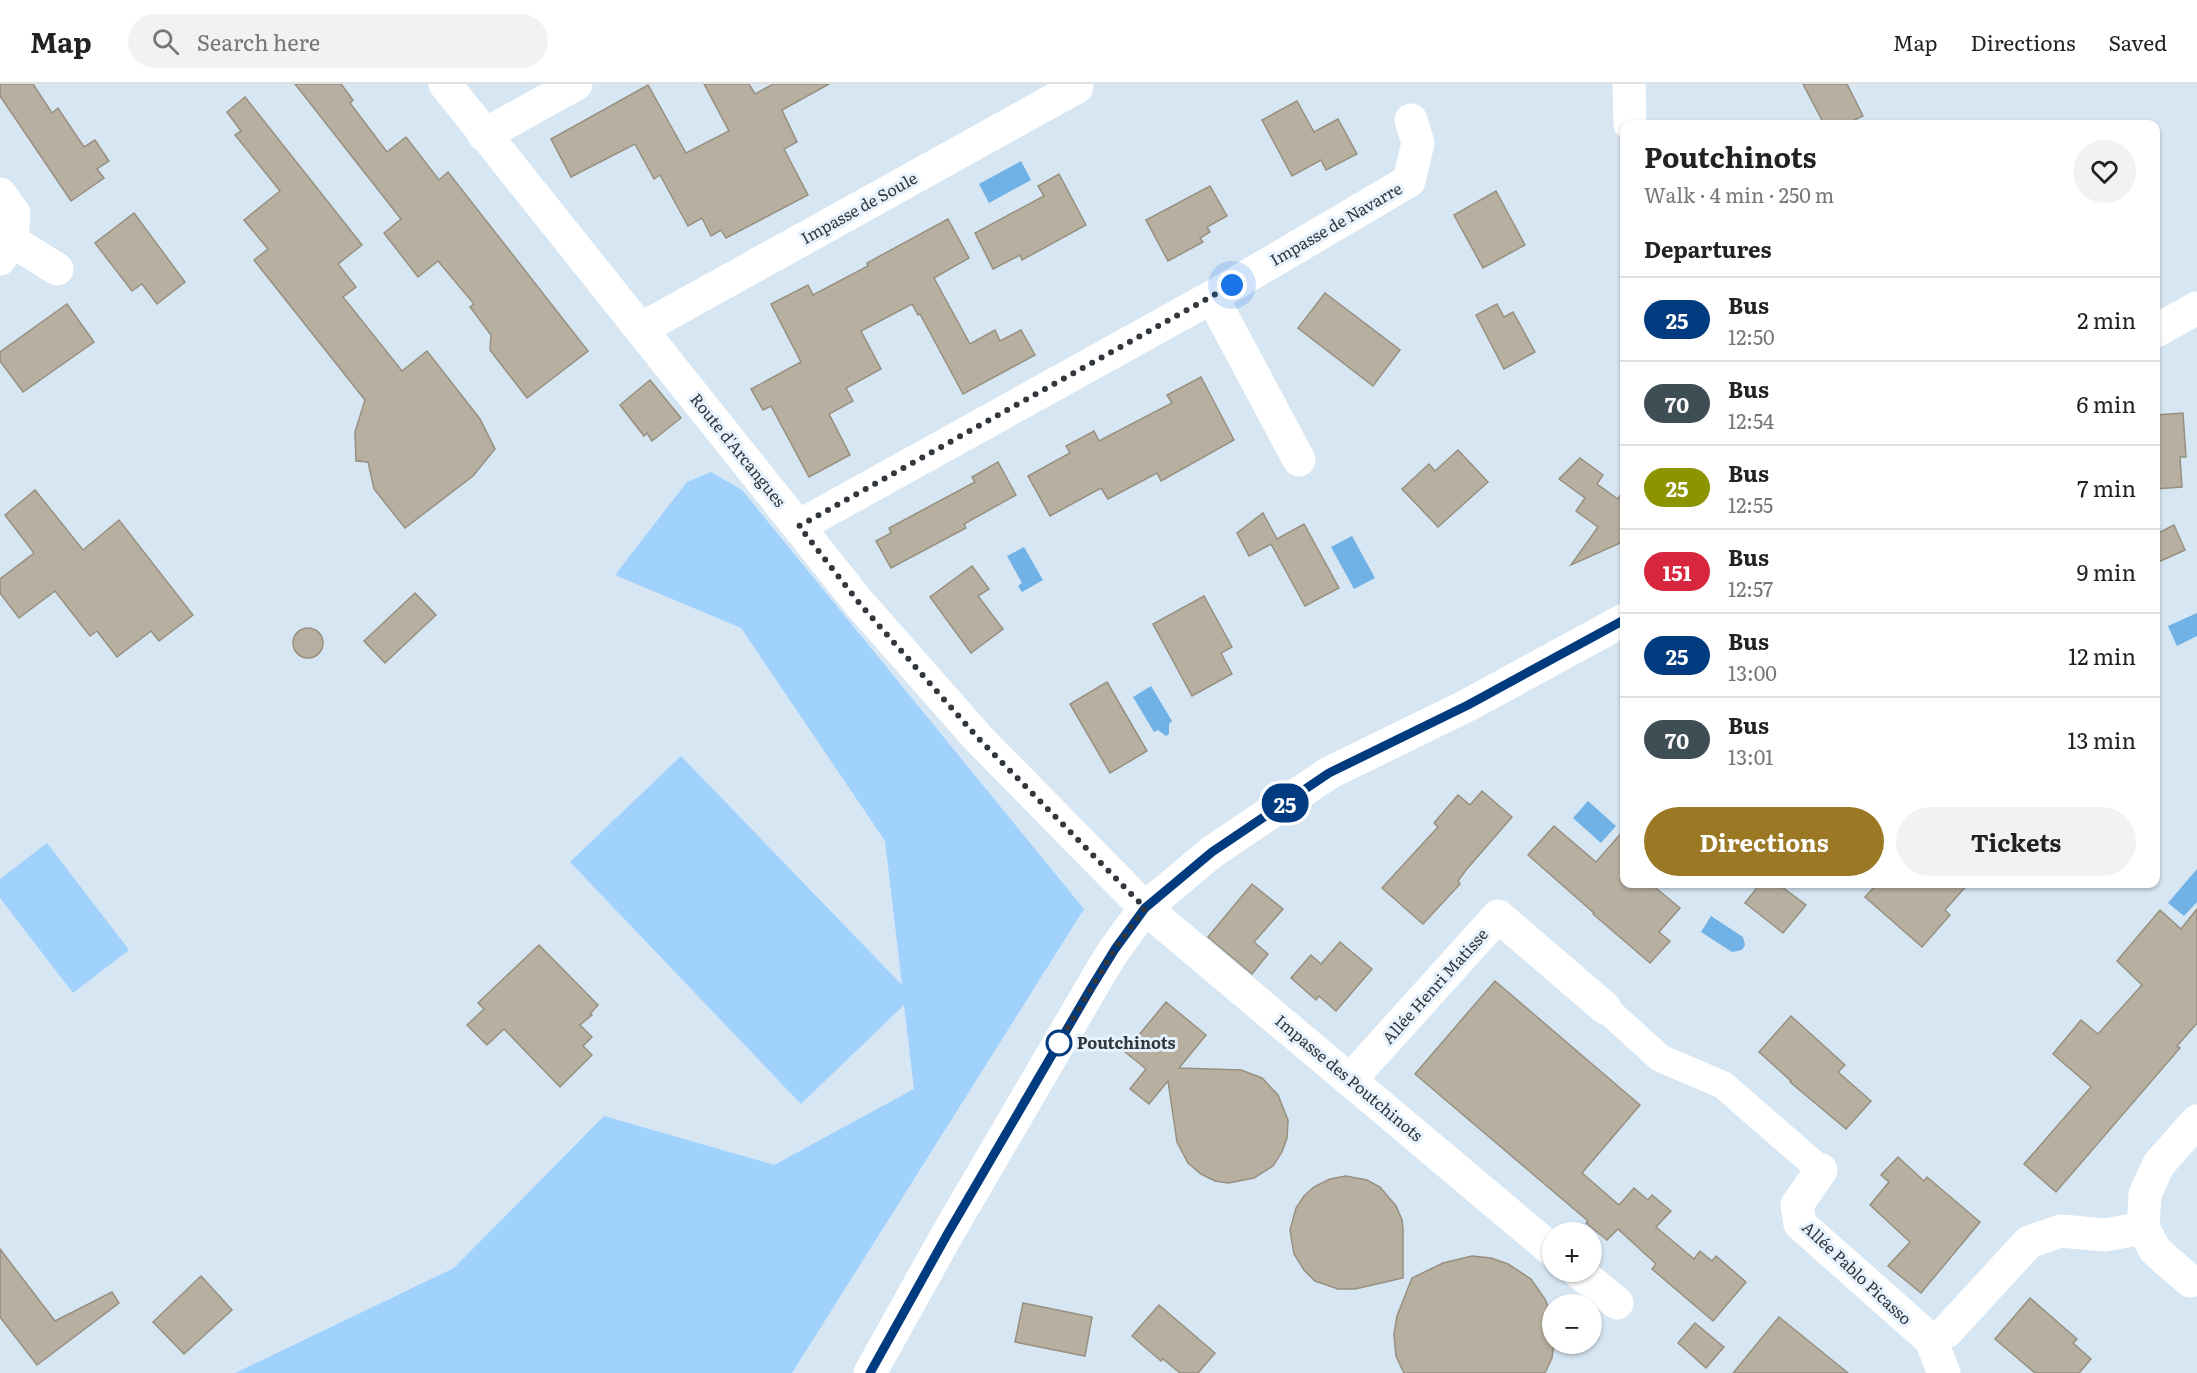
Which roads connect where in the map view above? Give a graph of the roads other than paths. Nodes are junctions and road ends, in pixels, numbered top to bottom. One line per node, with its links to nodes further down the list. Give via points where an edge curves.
1 (445, 84): 7 (street, Route d'Arcangues)
2 (576, 84): 7 (street)
3 (1629, 84): 6 (street)
4 (1077, 87): 13 (street, Impasse de Soule)
5 (1411, 120): 11 (street, Impasse de Navarre, via 1418,143 1408,181)
6 (1630, 120)
7 (484, 135): 13 (street, Route d'Arcangues)
8 (0, 194): 9 (street, via 14,213)
9 (6, 250): 10 (street)
10 (57, 269)
11 (1212, 297): 15 (street); 16 (street, Impasse de Navarre)
12 (2197, 308): 14 (street)
13 (641, 329): 16 (street, Route d'Arcangues)
14 (2160, 329)
15 (1299, 460)
16 (799, 526): 18 (street, Route d'Arcangues, via 860,604 978,738)
17 (1620, 622): 18 (street, via 1468,705 1329,773 1212,852)
18 (1145, 908): 20 (street, Impasse des Poutchinots); 29 (street, via 1097,978)
19 (1605, 1008): 20 (street, Allée Henri Matisse, via 1498,916); 22 (street, via 1660,1058 1723,1085)
20 (1350, 1080): 24 (street, Impasse des Poutchinots)
21 (2197, 1121): 23 (street, via 2159,1164 2145,1194)
22 (1821, 1170): 28 (street, Allée Pablo Picasso, via 1797,1205 1800,1224)
23 (2143, 1228): 25 (street, via 2155,1250); 28 (street, via 2105,1235 2061,1231 2029,1242 1946,1332)
24 (1542, 1242)
25 (2190, 1281)
26 (1591, 1282): 27 (street)
27 (1617, 1303)
28 (1931, 1340): 30 (street, Allée Pablo Picasso)
29 (870, 1373)
30 (1944, 1373)

